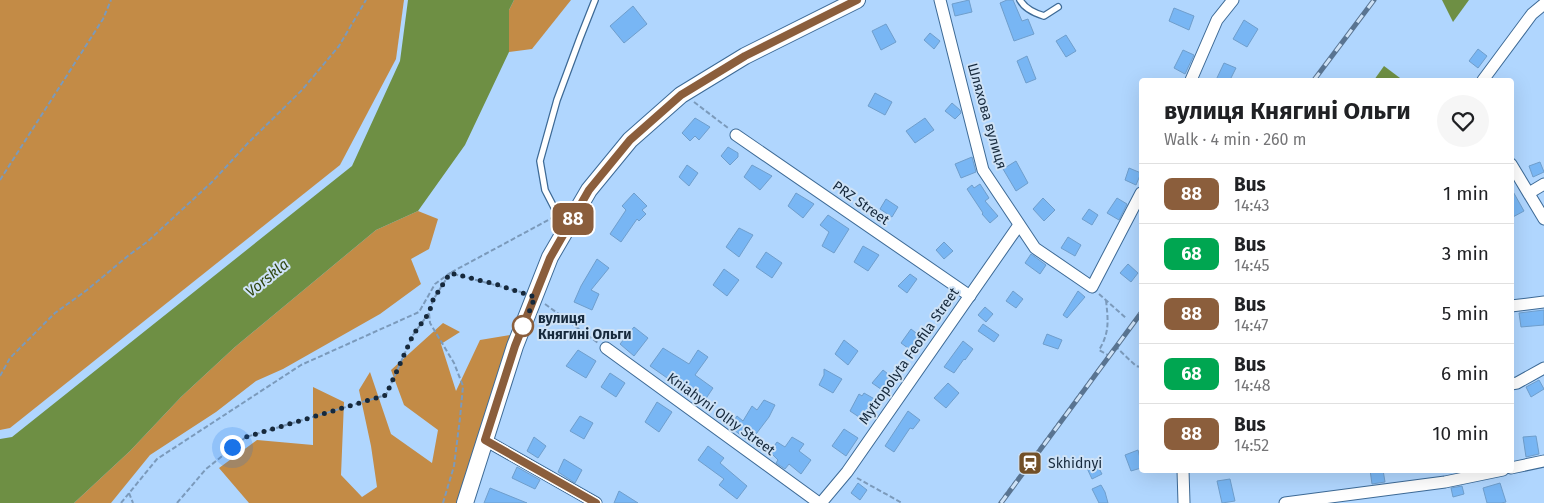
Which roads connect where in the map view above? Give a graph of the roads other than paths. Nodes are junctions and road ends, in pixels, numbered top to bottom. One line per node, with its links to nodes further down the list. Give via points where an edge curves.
1 (596, 0): 16 (lane, via 557,100 540,161 545,190)
2 (857, 0): 16 (main road, via 745,56 681,95 630,140)
3 (940, 0): 17 (street, Шляхова вулиця, via 984,170)
4 (1020, 0): 7 (lane, via 1033,13 1044,16)
5 (1233, 0): 8 (street, via 1217,20)
6 (1544, 4): 9 (street, via 1532,14)
7 (1058, 7)
8 (1192, 78)
9 (1484, 78)
10 (736, 135): 18 (street, PRZ Street)
11 (1514, 169): 13 (street)
12 (1544, 184): 13 (street)
13 (1529, 193): 15 (street)
14 (1139, 197): 17 (street, Шляхова вулиця, via 1092,287 1035,248)
15 (1544, 219)
16 (564, 220): 24 (main road, via 515,346)
17 (1019, 225): 18 (street, Mytropolyta Feofila Street)
18 (970, 296): 31 (street, Mytropolyta Feofila Street, via 846,472)
19 (1544, 302): 20 (street)
20 (1514, 306)
21 (606, 348): 31 (street, Kniahyni Olhy Street)
22 (1544, 368): 23 (street)
23 (1514, 384)
24 (485, 440): 29 (main road); 30 (street)
25 (1544, 461): 26 (street)
26 (1514, 467)
27 (1183, 473): 32 (street)
28 (1488, 473): 33 (street, via 1445,482)
29 (465, 503)
30 (596, 503)
31 (820, 503)
32 (1184, 503)
33 (1285, 503)

